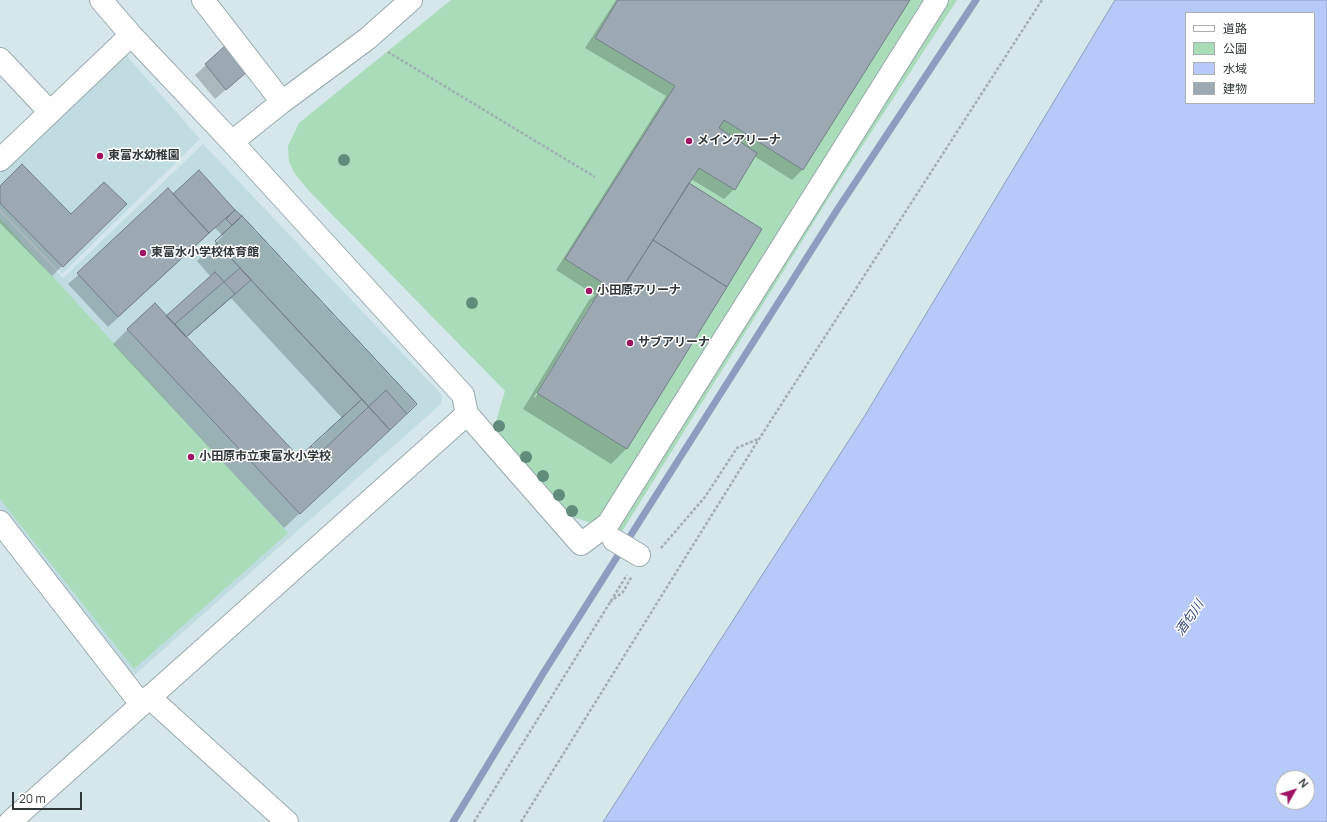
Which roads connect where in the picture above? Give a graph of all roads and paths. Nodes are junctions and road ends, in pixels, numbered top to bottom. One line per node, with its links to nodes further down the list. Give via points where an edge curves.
1 (101, 0): 6 (street)
2 (203, 0): 9 (street)
3 (411, 0): 7 (street)
4 (937, 0): 14 (street, via 608,524 581,544)
5 (1042, 0): 15 (path)
6 (131, 36): 10 (street); 11 (street)
7 (367, 39): 9 (street); 13 (path)
8 (0, 59): 10 (street)
9 (282, 102): 11 (street)
10 (50, 112): 12 (street)
11 (232, 142): 14 (street, via 463,395)
12 (0, 160)
13 (595, 177)
14 (467, 414): 20 (street)
15 (759, 439): 18 (path, via 737,448 705,497 651,560); 24 (path)
16 (0, 522): 20 (street)
17 (614, 540): 18 (street)
18 (636, 565): 19 (path); 19 (path, via 623,592)
19 (608, 604): 23 (path)
20 (145, 701): 21 (street); 22 (street)
21 (10, 822)
22 (287, 822)
23 (474, 822)
24 (521, 822)

